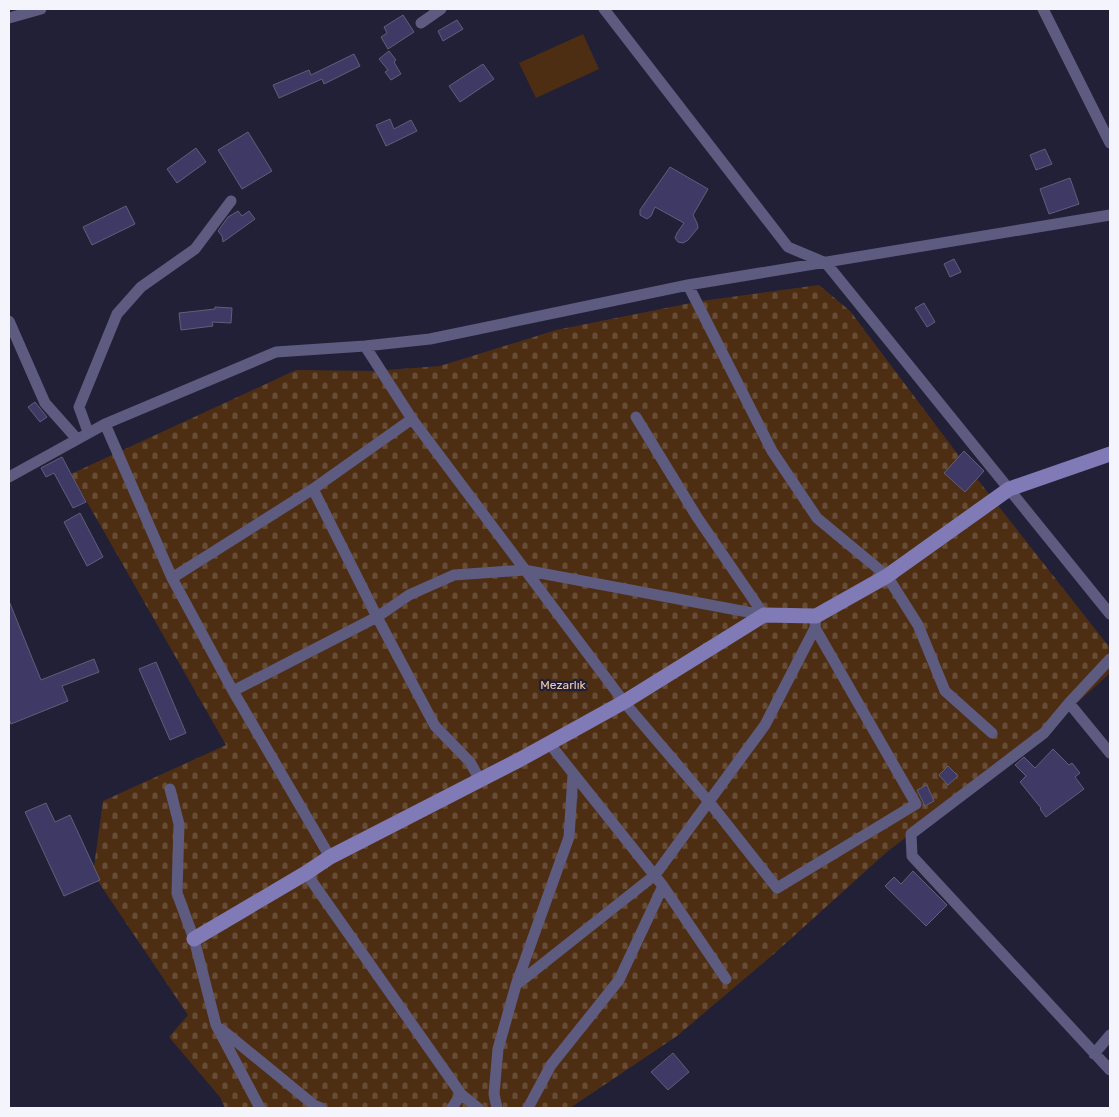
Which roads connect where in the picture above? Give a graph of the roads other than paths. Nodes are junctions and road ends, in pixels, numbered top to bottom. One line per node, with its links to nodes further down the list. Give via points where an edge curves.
1 (41, 9): 5 (street)
2 (441, 9): 6 (street)
3 (604, 9): 10 (street, via 788,247)
4 (1043, 9): 7 (street)
5 (9, 18)
6 (421, 23)
7 (1110, 143)
8 (231, 201): 17 (street, via 195,249 141,286 117,314 79,407)
9 (1110, 216): 10 (street)
10 (826, 263): 11 (street); 22 (street)
11 (688, 285): 13 (street, via 430,339); 24 (street, via 772,451 812,510)
12 (9, 321): 18 (street, via 46,403)
13 (365, 346): 15 (street); 16 (street, via 276,352)
14 (636, 417): 27 (street, via 697,518)
15 (412, 419): 21 (street); 23 (street)
16 (105, 424): 17 (street); 25 (street)
17 (88, 432): 18 (street)
18 (77, 439): 20 (street)
19 (1110, 454): 22 (street)
20 (9, 478)
21 (313, 489): 25 (street); 28 (street)
22 (1009, 489): 24 (street); 26 (street)
23 (524, 570): 27 (street); 28 (street, via 454,575 409,595); 32 (street)
24 (887, 576): 29 (street); 34 (street, via 918,625 944,691)
25 (172, 578): 31 (street)
26 (1110, 614)
27 (764, 615): 29 (street); 32 (street)
28 (377, 617): 31 (street); 38 (street, via 435,726 470,762)
29 (815, 622): 40 (street, via 765,725); 40 (street, via 916,804 777,888)
30 (1110, 658): 33 (street)
31 (233, 691): 41 (street)
32 (624, 702): 35 (street); 40 (street)
33 (1069, 703): 36 (street); 50 (street, via 1044,733 911,834 912,856)
34 (992, 733)
35 (549, 743): 37 (street); 38 (street)
36 (1110, 752)
37 (573, 775): 43 (street); 47 (street, via 570,837)
38 (480, 780): 41 (street)
39 (170, 790): 45 (street, via 178,824 177,893)
40 (710, 803): 43 (street)
41 (330, 857): 42 (street)
42 (306, 873): 45 (street); 52 (street)
43 (655, 876): 44 (street); 47 (street)
44 (663, 886): 46 (street); 58 (street, via 619,980 551,1065)
45 (194, 938): 48 (street)
46 (726, 979)
47 (516, 986): 57 (street, via 498,1049 494,1094)
48 (216, 1024): 53 (street); 54 (street)
49 (1110, 1034): 50 (street)
50 (1094, 1054): 51 (street)
51 (1110, 1070)
52 (461, 1094): 55 (street); 56 (street)
53 (260, 1108)
54 (321, 1108)
55 (452, 1108)
56 (478, 1108)
57 (497, 1108)
58 (528, 1108)

